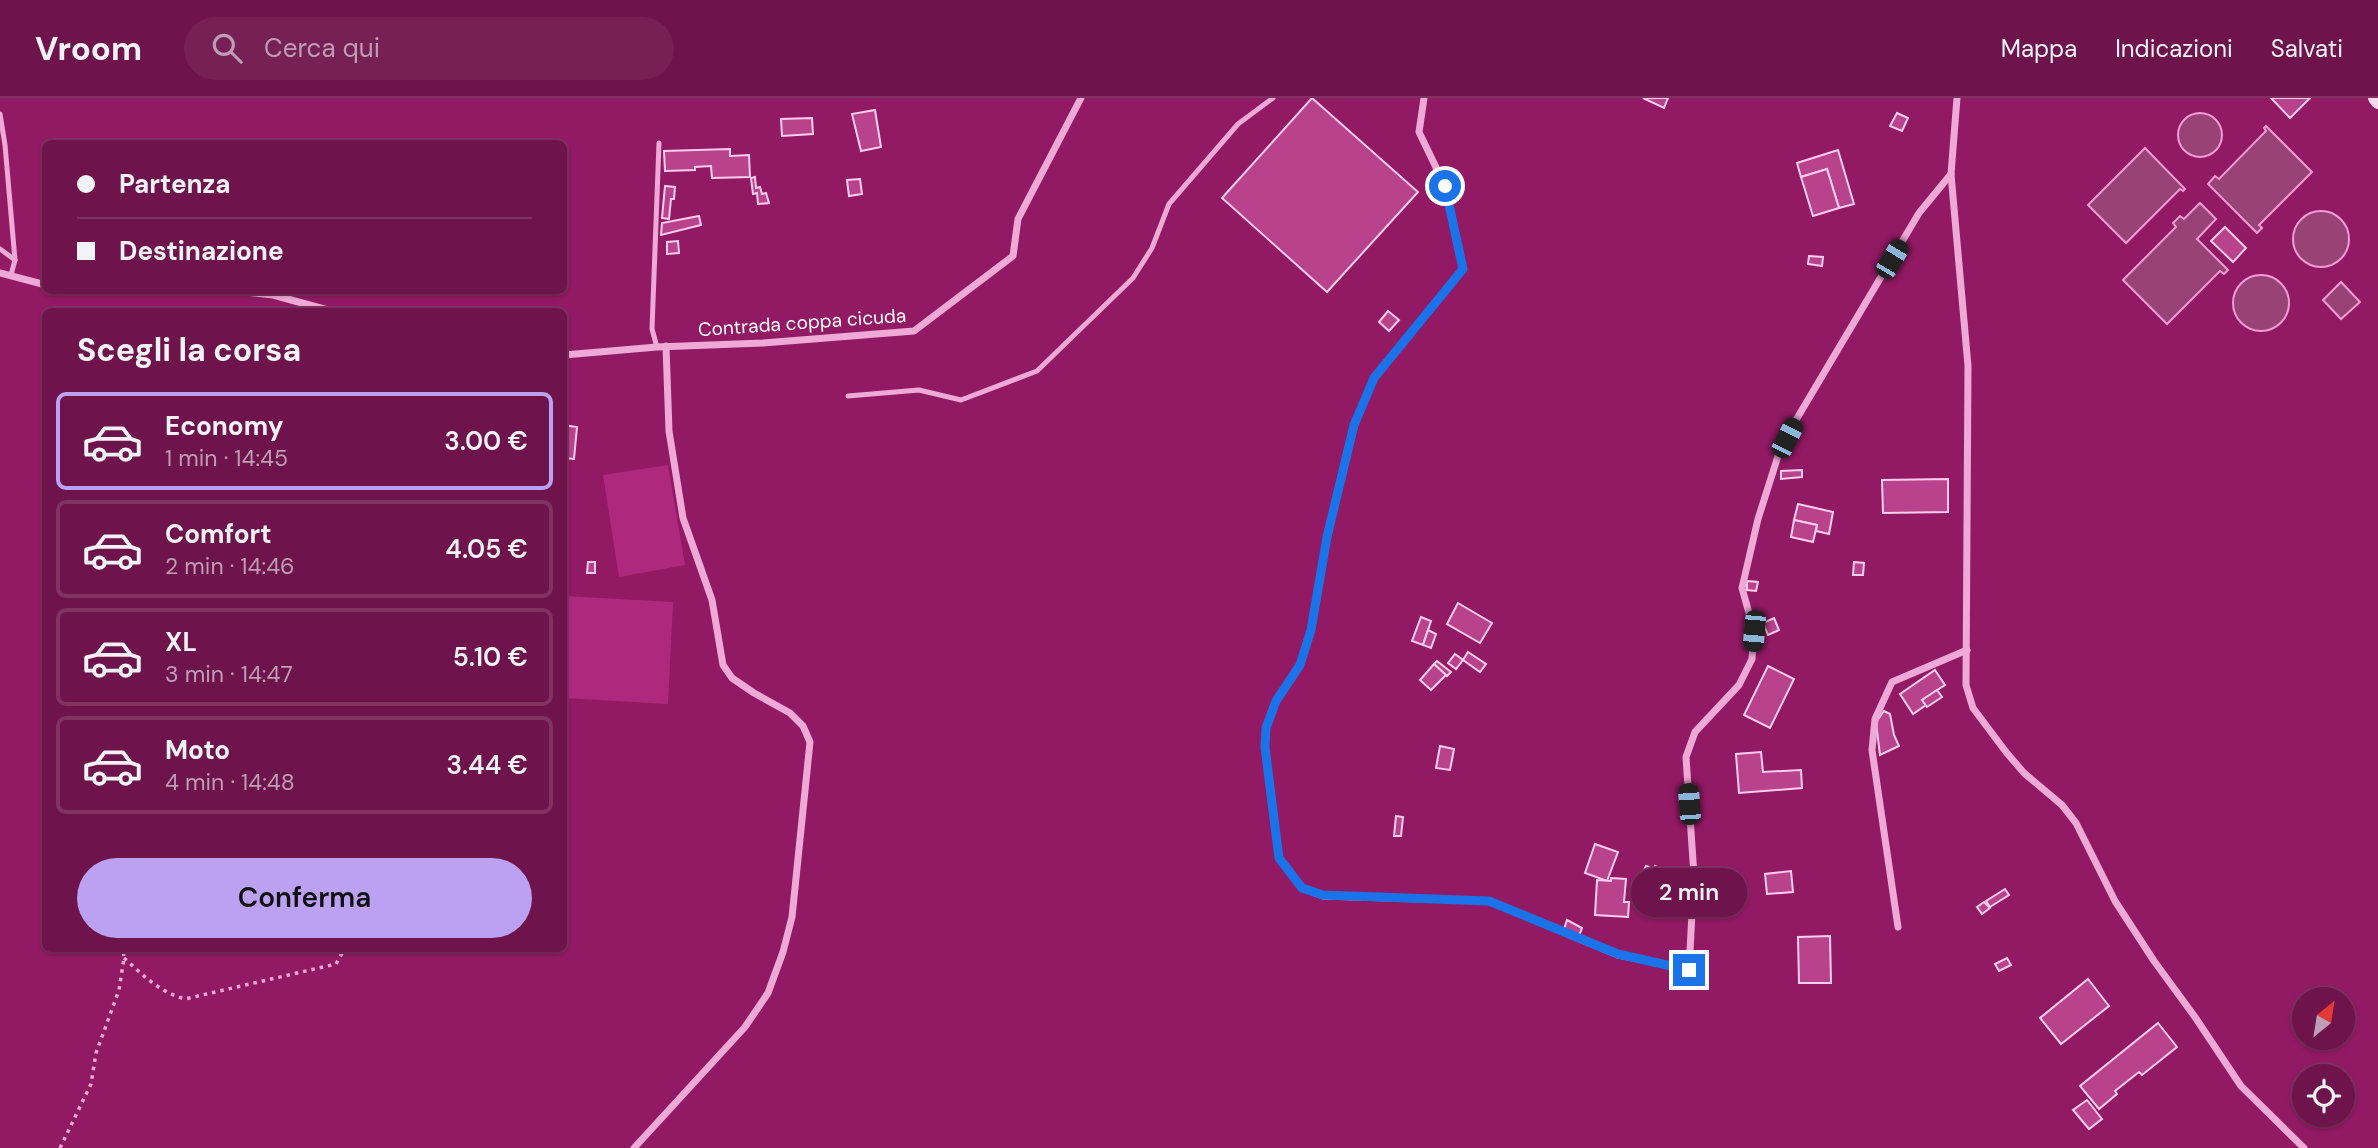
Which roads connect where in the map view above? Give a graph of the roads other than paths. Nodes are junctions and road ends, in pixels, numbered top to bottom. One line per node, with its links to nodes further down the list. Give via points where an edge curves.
1 (1081, 98): 15 (street, Contrada coppa cicuda, via 1018,219 1013,256 914,331)
2 (1273, 98): 17 (lane, via 1238,124 1169,204 1152,248 1133,278 1037,371 961,400 919,390)
3 (1423, 98): 7 (street, via 1419,132 1445,186 1463,269 1374,378 1354,425 1311,630 1300,665 1276,701 1266,728 1279,858 1302,888 1323,895 1489,901 1618,954 1689,970 1694,876 1686,757 1695,732 1739,685 1752,659 1754,631 1742,588 1778,456 1919,213)
4 (1957, 98): 7 (street)
5 (0, 114): 9 (lane)
6 (659, 143): 15 (lane, via 652,329)
7 (1951, 174): 18 (street, via 1968,366)
8 (0, 249): 9 (lane)
9 (15, 260): 11 (lane)
10 (0, 273): 11 (street)
11 (11, 275): 12 (street)
12 (42, 284)
13 (264, 294): 14 (street)
14 (320, 308)
15 (661, 346): 16 (street, Contrada coppa cicuda); 20 (street, via 683,518 712,600 723,665 732,678 790,713 810,742 792,917 768,993 745,1027)
16 (567, 355)
17 (848, 396)
18 (1967, 650): 19 (street, via 1892,682 1875,719 1872,750); 21 (street, via 1966,685 1973,708 2024,773 2076,823 2115,901 2241,1086)
19 (1898, 927)
20 (634, 1148)
21 (2304, 1148)

